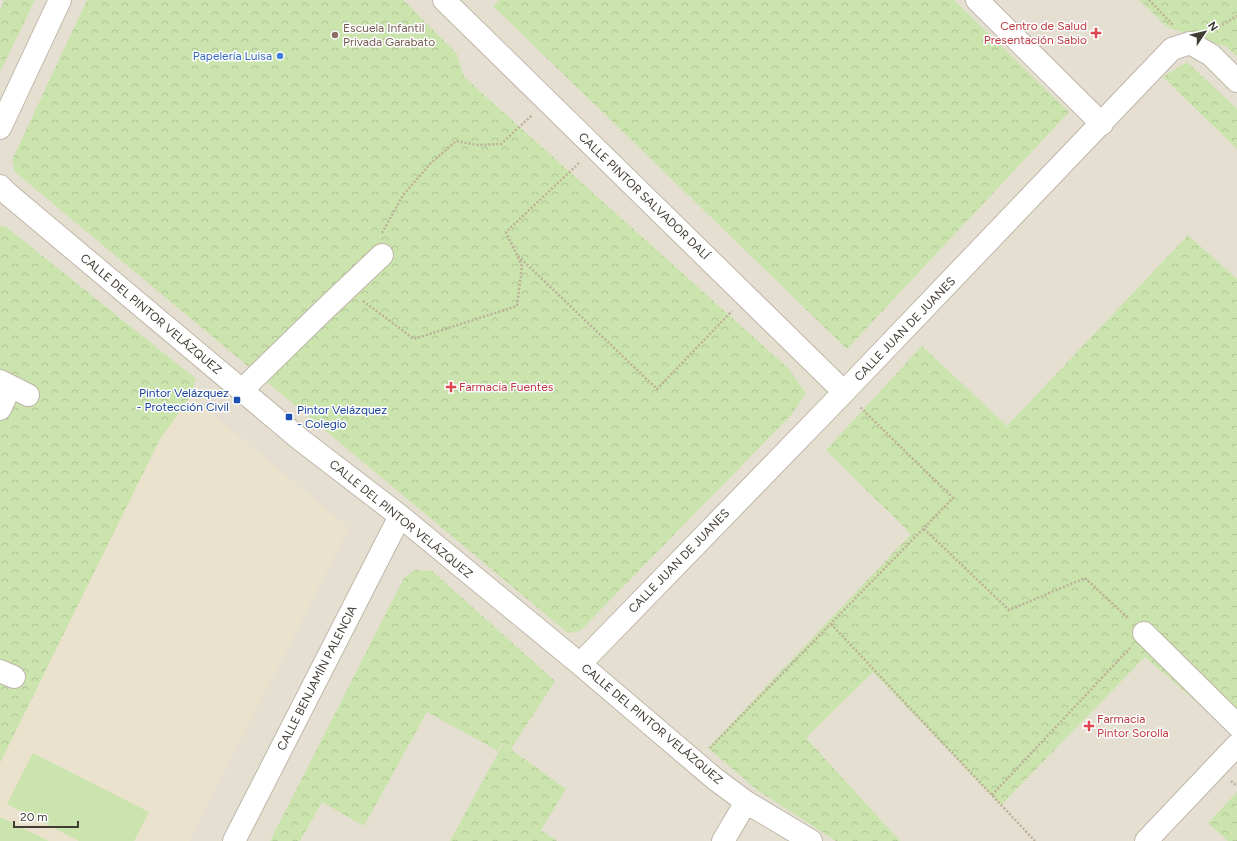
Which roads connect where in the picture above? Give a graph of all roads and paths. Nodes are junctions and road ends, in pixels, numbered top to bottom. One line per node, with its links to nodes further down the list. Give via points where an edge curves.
1 (60, 0): 11 (street)
2 (976, 0): 10 (street)
3 (1148, 0): 7 (path)
4 (447, 1): 9 (street, CALLE PINTOR SALVADOR DALÍ)
5 (1237, 16): 6 (path)
6 (1230, 21)
7 (1190, 43): 8 (street, via 1211,55); 10 (street, CALLE JUAN DE JUANES, via 1172,49)
8 (1237, 81)
9 (547, 101): 12 (street, CALLE PINTOR SALVADOR DALÍ); 15 (path, via 501,144 478,146 456,141 431,163 403,195 382,234)
10 (1102, 124): 20 (street, CALLE JUAN DE JUANES)
11 (0, 128)
12 (595, 148): 14 (path, via 506,232); 17 (street, CALLE PINTOR SALVADOR DALÍ)
13 (0, 186): 19 (street, CALLE DEL PINTOR VELÁZQUEZ)
14 (517, 255): 16 (path, via 522,266 517,306 414,339); 17 (path, via 657,389)
15 (382, 256): 16 (street)
16 (346, 289): 19 (street)
17 (747, 296): 20 (street, CALLE PINTOR SALVADOR DALÍ)
18 (13, 388): 21 (street)
19 (242, 390): 22 (street, CALLE DEL PINTOR VELÁZQUEZ, via 301,440)
20 (844, 392): 23 (path, via 953,498); 26 (street, CALLE JUAN DE JUANES)
21 (0, 409)
22 (400, 516): 26 (street, CALLE DEL PINTOR VELÁZQUEZ); 32 (street, CALLE BENJAMÍN PALENCIA)
23 (924, 528): 24 (path); 25 (path, via 1009,610 1085,578)
24 (832, 624): 29 (path); 30 (path)
25 (1144, 633): 27 (street); 30 (path)
26 (580, 664): 29 (street, CALLE DEL PINTOR VELÁZQUEZ)
27 (1237, 725)
28 (1237, 745): 36 (street)
29 (696, 763): 31 (street, CALLE DEL PINTOR VELÁZQUEZ)
30 (992, 795): 35 (path)
31 (746, 802): 33 (street); 34 (street, CALLE DEL PINTOR VELÁZQUEZ)
32 (234, 841)
33 (722, 841)
34 (811, 841)
35 (1035, 841)
36 (1146, 841)

